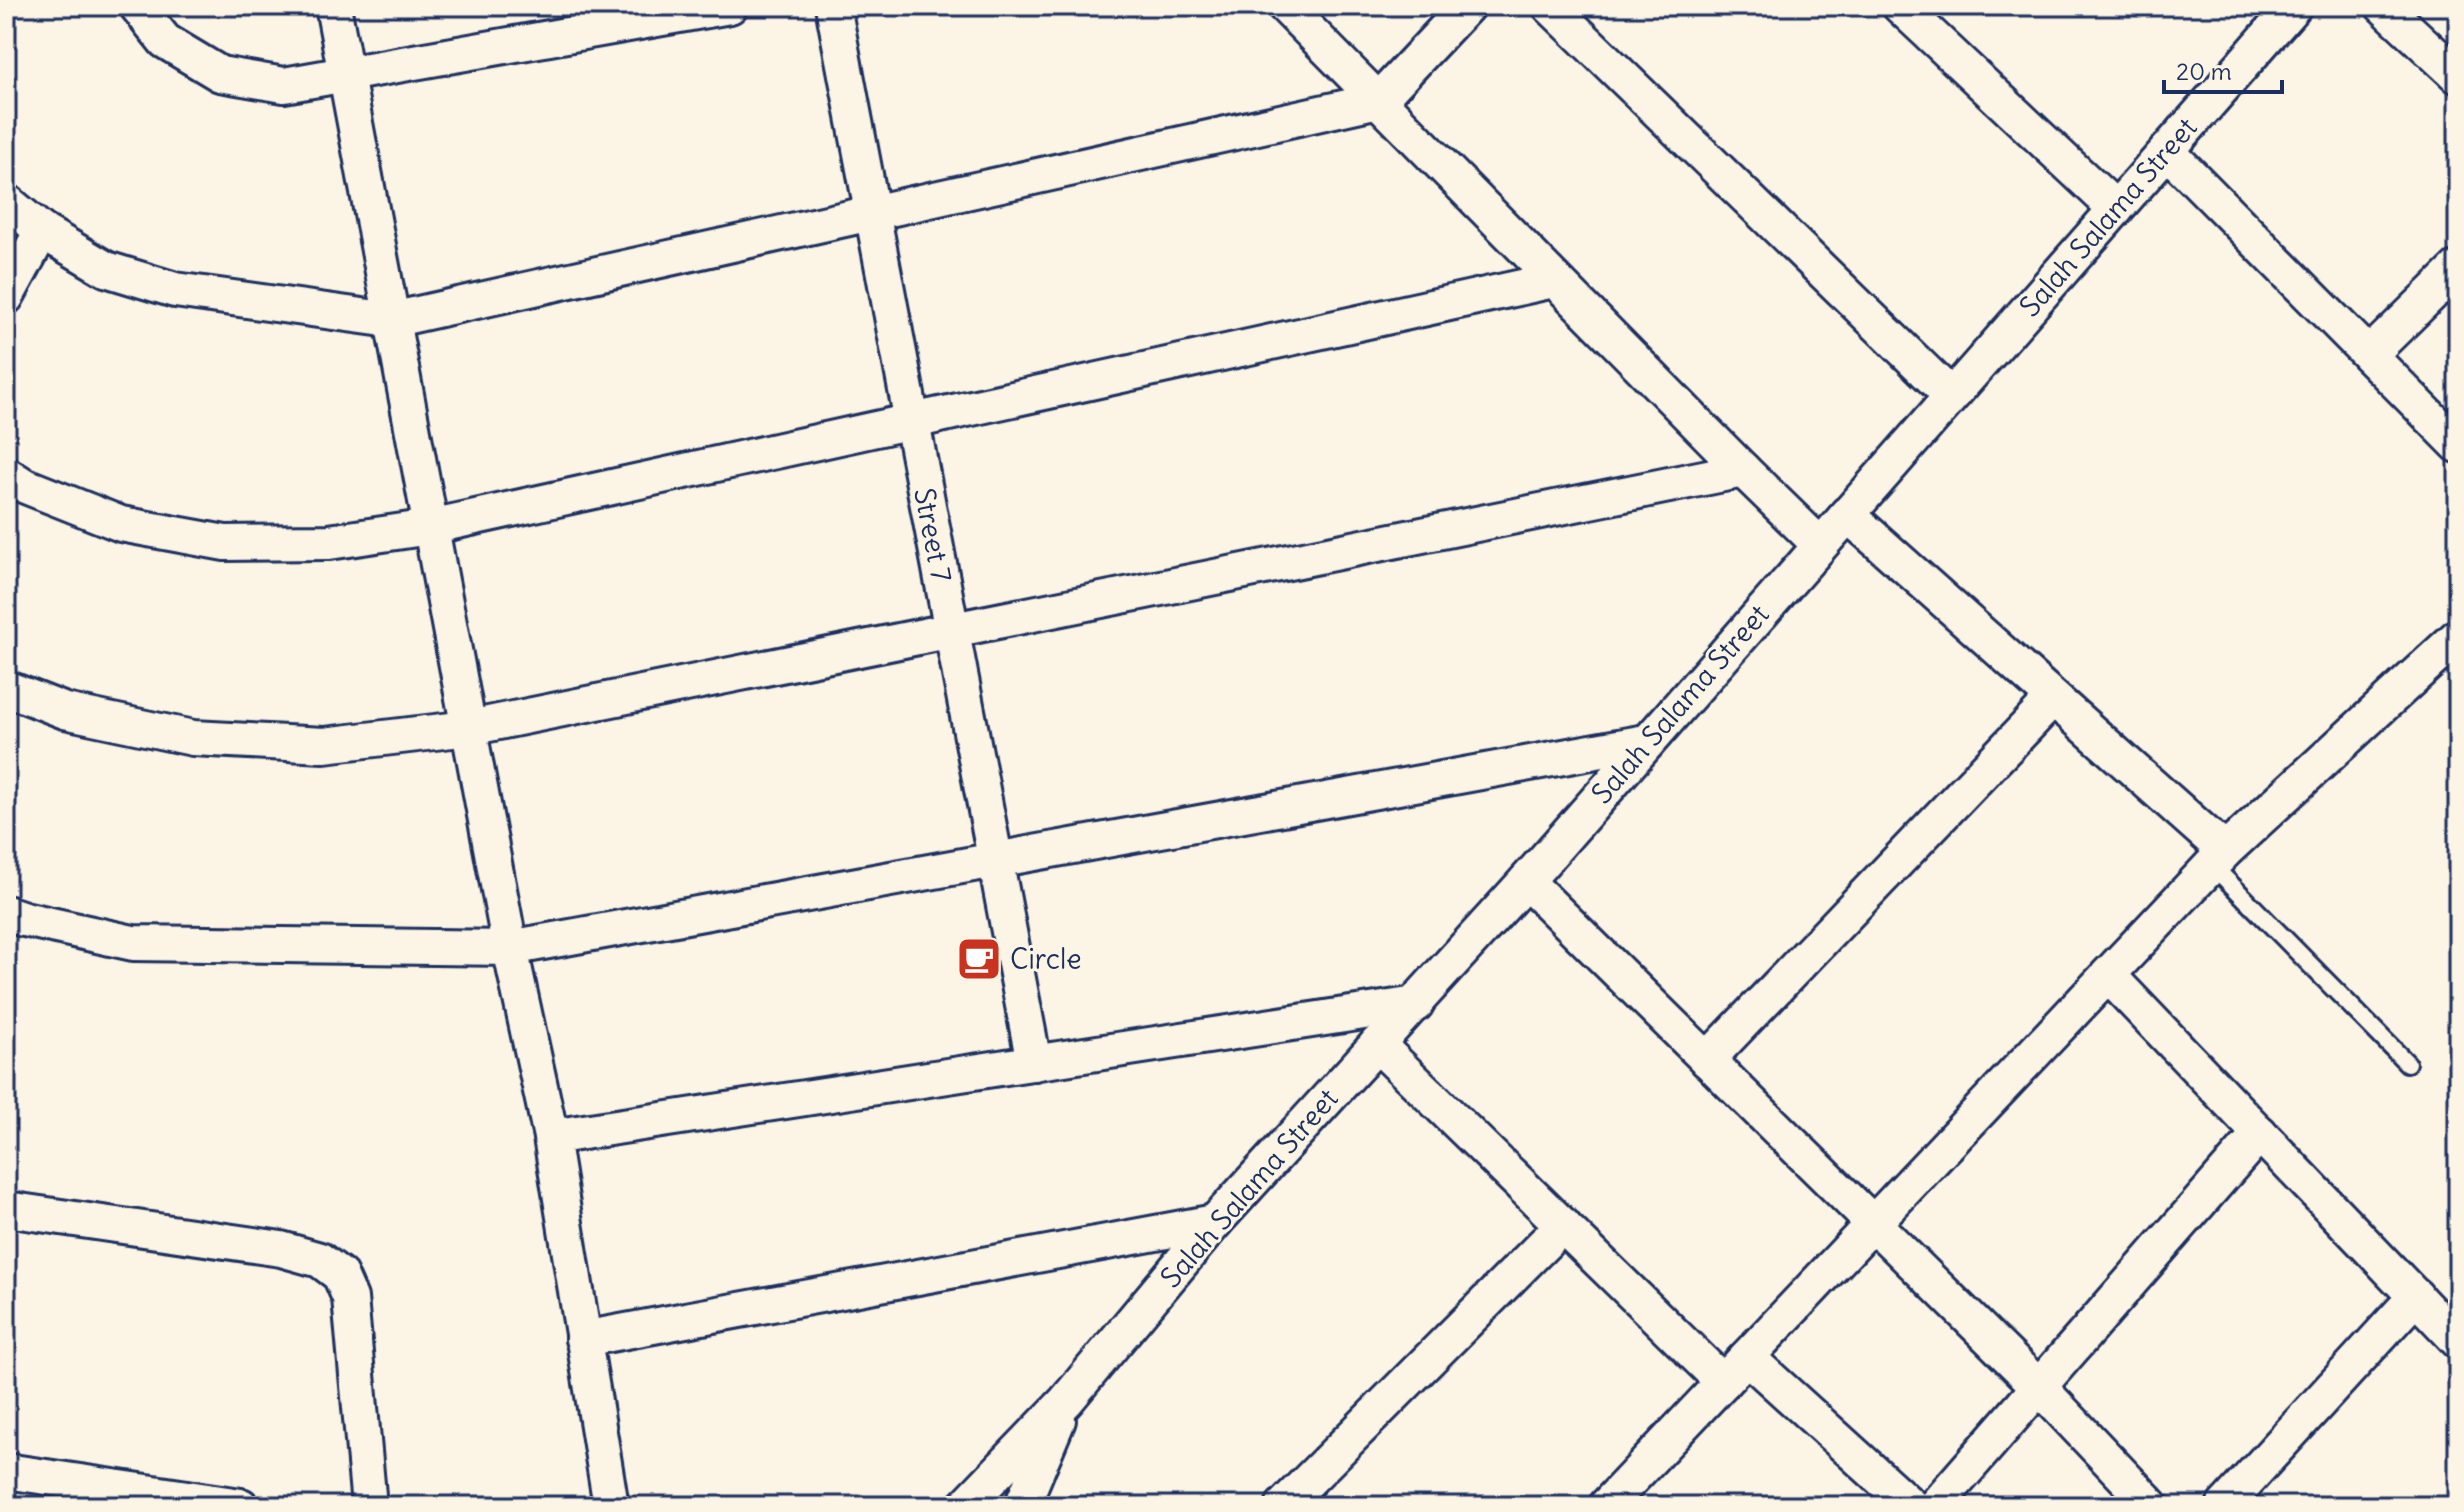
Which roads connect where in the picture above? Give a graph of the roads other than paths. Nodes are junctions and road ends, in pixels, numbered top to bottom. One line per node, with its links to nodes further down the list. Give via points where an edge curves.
1 (137, 6): 11 (street, via 165,41 220,74 284,85)
2 (333, 6): 11 (street)
3 (730, 6): 11 (street)
4 (833, 6): 17 (street, Street 7)
5 (1285, 6): 13 (street)
6 (1467, 6): 13 (street)
7 (1550, 6): 24 (street)
8 (1900, 6): 16 (street)
9 (2294, 6): 14 (street, Salah Salama Street)
10 (2383, 6): 12 (street)
11 (346, 74): 22 (street)
12 (2458, 76)
13 (1379, 100): 17 (street); 20 (street)
14 (2167, 151): 16 (street, Salah Salama Street); 23 (street)
15 (6, 201): 18 (street)
16 (2116, 209): 24 (street, Salah Salama Street)
17 (871, 213): 22 (street); 25 (street, Street 7)
18 (42, 231): 21 (street); 22 (street, via 106,269 175,290)
19 (2458, 268): 23 (street)
20 (1554, 280): 25 (street); 27 (street)
21 (6, 297)
22 (391, 320): 30 (street)
23 (2369, 355): 26 (street)
24 (1951, 396): 29 (street, Salah Salama Street)
25 (911, 422): 30 (street); 32 (street, Street 7)
26 (2458, 445)
27 (1743, 470): 31 (street); 32 (street)
28 (6, 474): 30 (street, via 121,524 225,543 329,542)
29 (1847, 514): 31 (street, Salah Salama Street); 35 (street)
30 (430, 527): 36 (street)
31 (1820, 545): 37 (street, Salah Salama Street)
32 (951, 630): 36 (street); 39 (street, Street 7)
33 (2458, 636): 38 (street)
34 (6, 688): 36 (street, via 65,711 193,738 324,745)
35 (2053, 699): 38 (street); 46 (street)
36 (469, 728): 42 (street)
37 (1646, 742): 39 (street); 40 (street, Salah Salama Street)
38 (2218, 858): 43 (street); 48 (lane)
39 (995, 860): 42 (street); 47 (street, Street 7)
40 (1526, 881): 44 (street, Salah Salama Street); 46 (street)
41 (6, 913): 42 (street, via 133,943)
42 (510, 948): 50 (street)
43 (2108, 975): 49 (street); 53 (street)
44 (1416, 1004): 45 (street, Salah Salama Street); 47 (street)
45 (1377, 1044): 52 (street, Salah Salama Street); 54 (street)
46 (1707, 1060): 53 (street)
47 (1034, 1063): 50 (street)
48 (2407, 1063)
49 (2260, 1133): 55 (street); 60 (street)
50 (551, 1137): 56 (street)
51 (6, 1209): 64 (street, via 281,1249 320,1260 340,1275 354,1329)
52 (1215, 1222): 56 (street); 61 (street, Salah Salama Street)
53 (1872, 1224): 58 (street); 60 (street)
54 (1563, 1225): 59 (street); 68 (street)
55 (2416, 1296): 57 (street); 73 (street)
56 (583, 1339): 65 (street)
57 (2458, 1341)
58 (1747, 1357): 59 (street); 70 (street)
59 (1723, 1382): 69 (street)
60 (2039, 1387): 71 (street); 72 (street)
61 (1066, 1401): 66 (street, Salah Salama Street); 67 (street, Salah Salama Street)
62 (6, 1471): 63 (street)
63 (241, 1506)
64 (369, 1506)
65 (611, 1506)
66 (965, 1506)
67 (1022, 1506)
68 (1283, 1506)
69 (1606, 1506)
70 (1911, 1506)
71 (1935, 1506)
72 (2152, 1506)
73 (2224, 1506)

